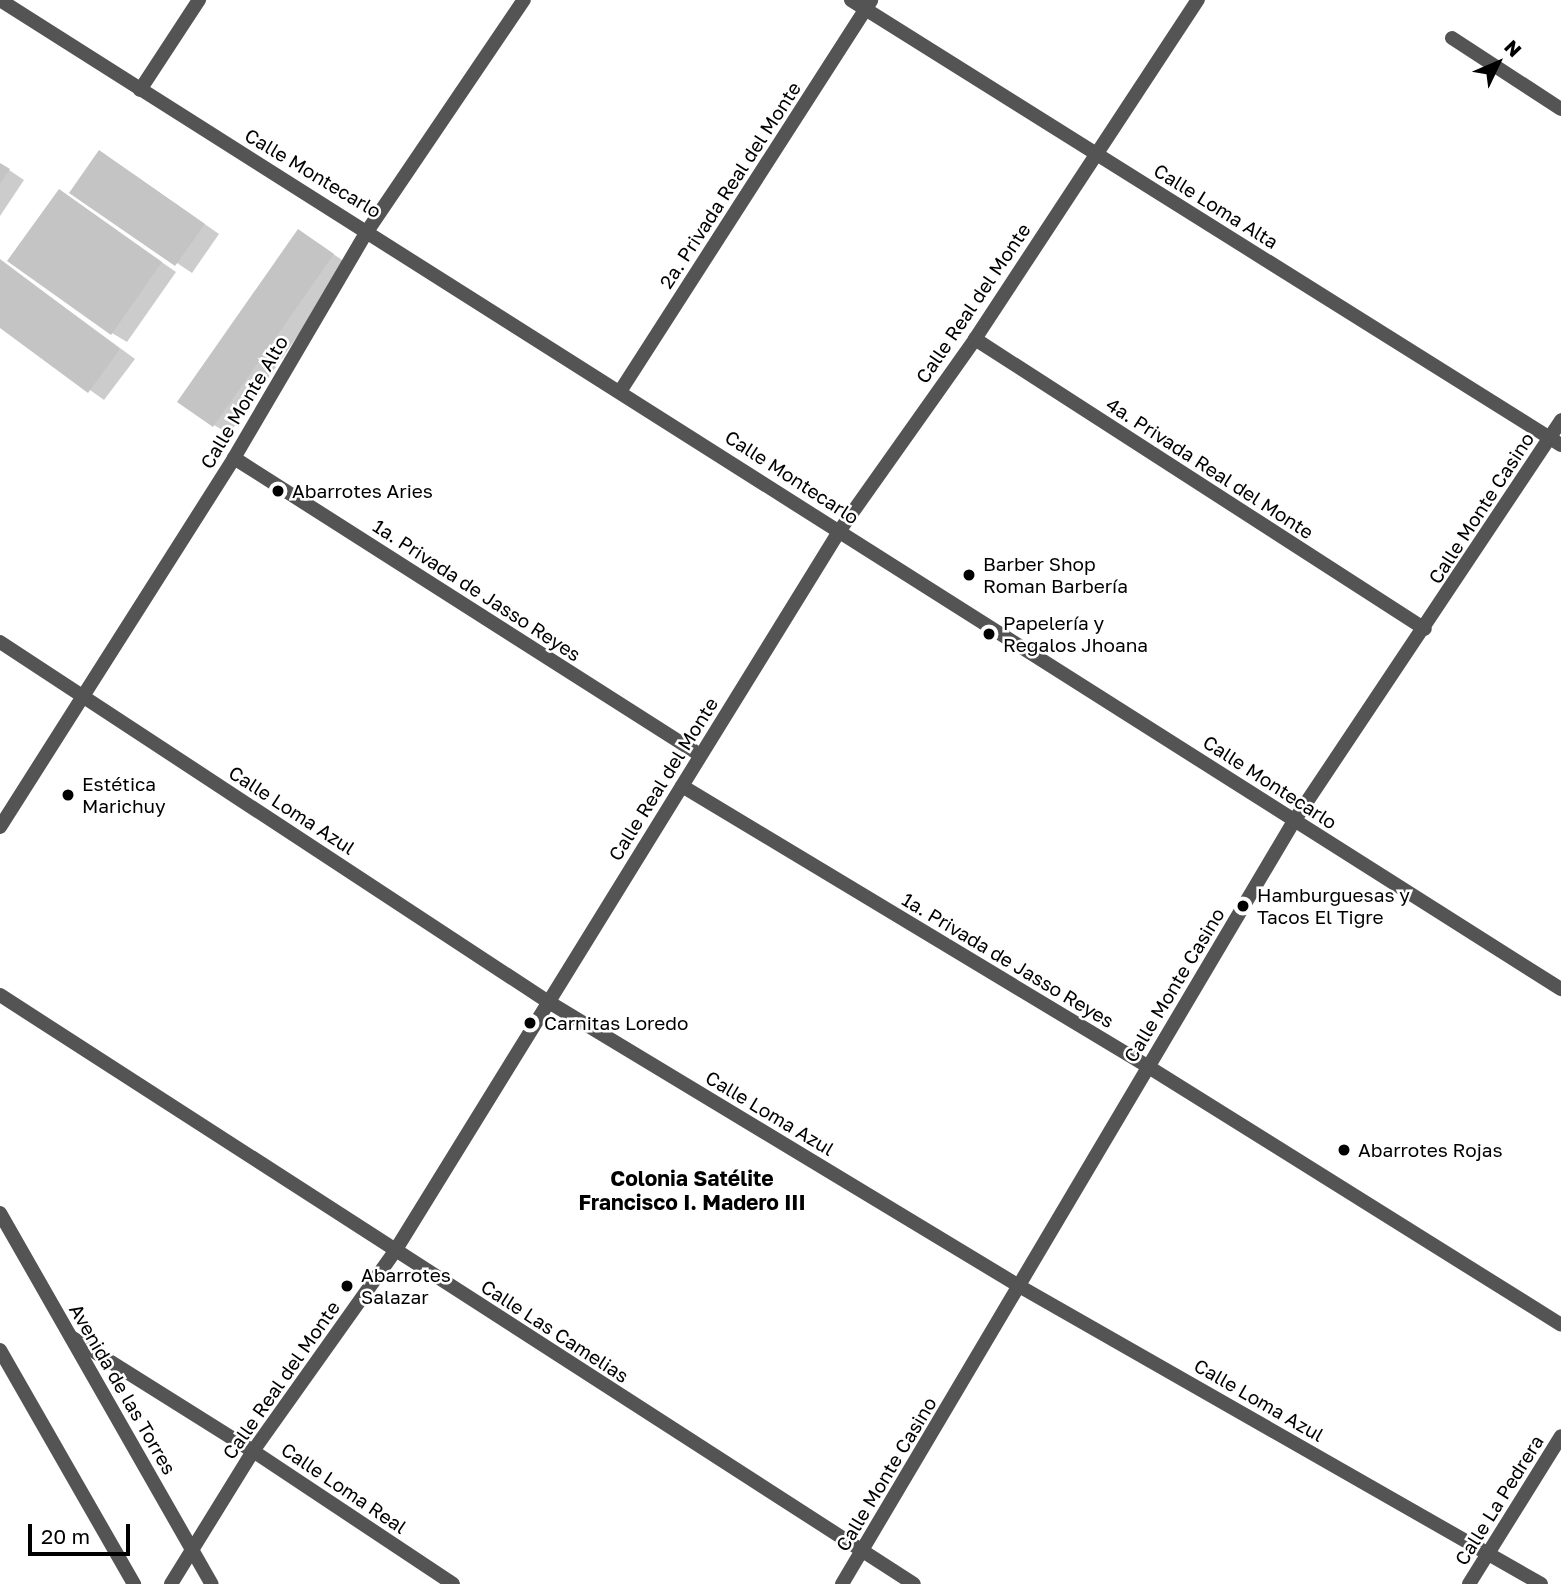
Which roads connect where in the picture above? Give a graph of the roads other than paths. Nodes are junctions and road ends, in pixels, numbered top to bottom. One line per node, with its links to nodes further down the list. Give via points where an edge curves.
1 (0, 0): 8 (street, Calle Montecarlo)
2 (200, 0): 8 (street)
3 (524, 0): 11 (street, Calle Monte Alto)
4 (851, 0): 6 (street, Calle Loma Alta)
5 (1198, 0): 10 (street, Calle Real del Monte)
6 (868, 4): 10 (street, Calle Loma Alta); 13 (street, 2a. Privada Real del Monte)
7 (1452, 38): 9 (street)
8 (140, 90): 11 (street, Calle Montecarlo)
9 (1561, 109)
10 (1095, 153): 12 (street, Calle Real del Monte); 15 (street, Calle Loma Alta)
11 (368, 229): 13 (street, Calle Montecarlo); 16 (street, Calle Monte Alto)
12 (975, 339): 17 (street, Calle Real del Monte); 18 (street, 4a. Privada Real del Monte)
13 (621, 390): 17 (street, Calle Montecarlo)
14 (1561, 420): 15 (street, Calle Monte Casino)
15 (1556, 441): 18 (street, Calle Monte Casino)
16 (234, 458): 20 (street, Calle Monte Alto); 21 (street, 1a. Privada de Jasso Reyes)
17 (840, 530): 21 (street, Calle Real del Monte); 23 (street, Calle Montecarlo)
18 (1425, 629): 23 (street, Calle Monte Casino)
19 (0, 642): 20 (street, Calle Loma Azul)
20 (85, 697): 24 (street, Calle Monte Alto); 27 (street, Calle Loma Azul)
21 (700, 755): 22 (street, Calle Real del Monte)
22 (682, 786): 27 (street, Calle Real del Monte); 28 (street, 1a. Privada de Jasso Reyes)
23 (1294, 821): 25 (street, Calle Montecarlo); 28 (street, Calle Monte Casino)
24 (0, 827)
25 (1561, 989)
26 (0, 995): 30 (street, Calle Las Camelias)
27 (547, 1001): 30 (street, Calle Real del Monte); 31 (street, Calle Loma Azul)
28 (1147, 1066): 31 (street, Calle Monte Casino); 32 (street, 1a. Privada de Jasso Reyes)
29 (0, 1213): 33 (street, Avenida de las Torres)
30 (395, 1251): 36 (street, Calle Real del Monte); 38 (street, Calle Las Camelias)
31 (1019, 1286): 38 (street, Calle Monte Casino); 39 (street, Calle Loma Azul)
32 (1561, 1325)
33 (71, 1337): 36 (street, Calle Loma Real); 37 (street, Avenida de las Torres)
34 (0, 1350): 40 (street)
35 (1561, 1436): 39 (street, Calle La Pedrera)
36 (253, 1451): 37 (street, Calle Real del Monte); 43 (street, Calle Loma Real)
37 (192, 1550): 41 (street, Calle Real del Monte); 42 (street, Avenida de las Torres)
38 (862, 1553): 44 (street, Calle Monte Casino); 45 (street, Calle Las Camelias)
39 (1488, 1553): 46 (street, Calle La Pedrera); 47 (street, Calle Loma Azul)
40 (134, 1584)
41 (171, 1584)
42 (212, 1584)
43 (453, 1584)
44 (842, 1584)
45 (914, 1584)
46 (1469, 1584)
47 (1541, 1584)

